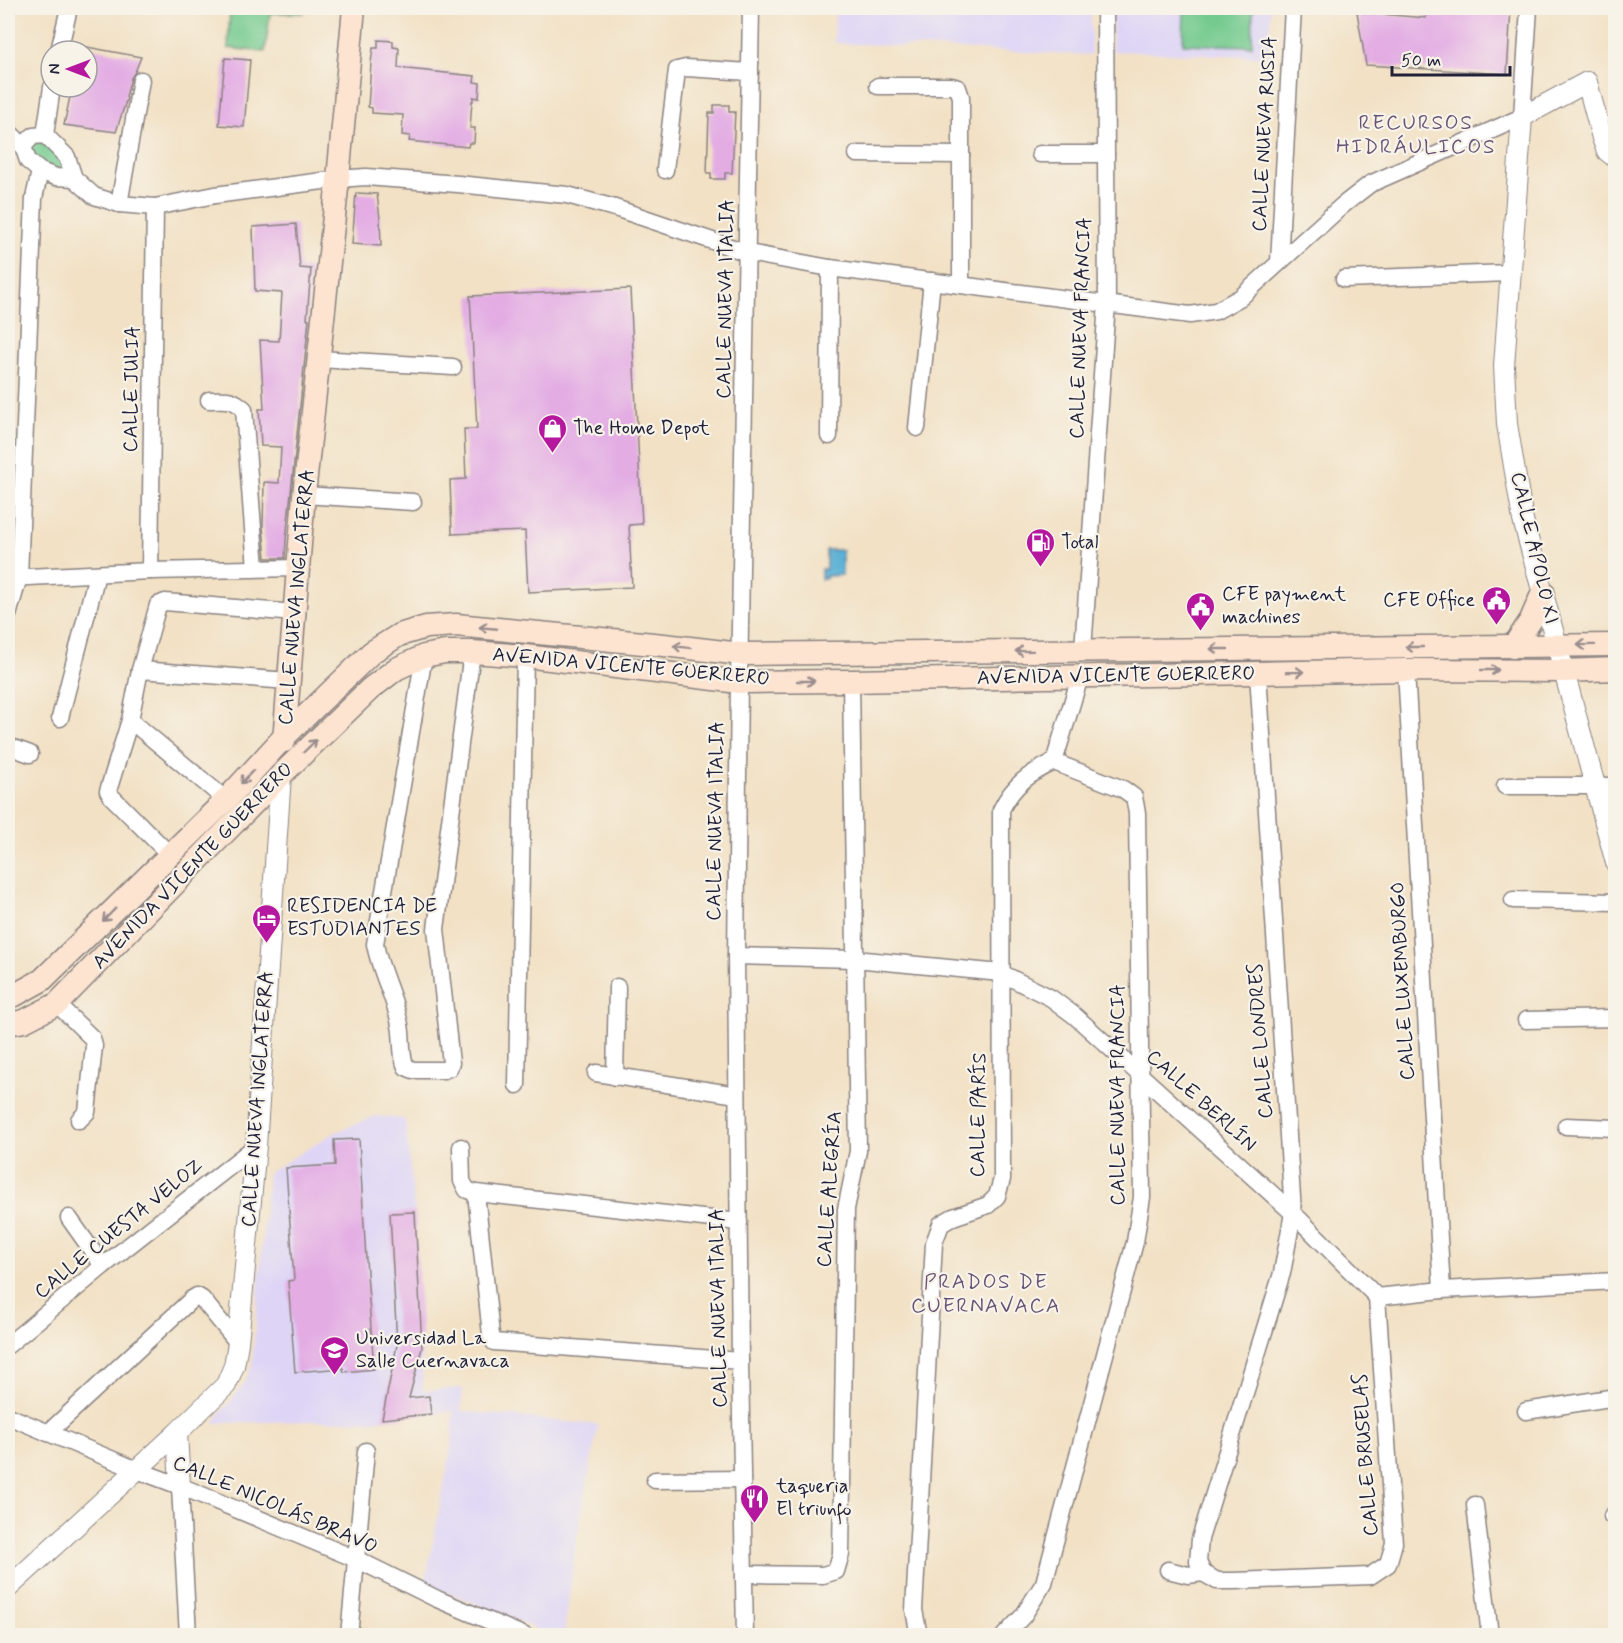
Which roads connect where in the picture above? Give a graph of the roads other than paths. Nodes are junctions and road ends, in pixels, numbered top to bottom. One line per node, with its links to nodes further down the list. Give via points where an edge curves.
1 (69, 8): 7 (street)
2 (354, 8): 24 (main road, CALLE NUEVA INGLATERRA)
3 (752, 8): 8 (street, CALLE NUEVA ITALIA)
4 (1106, 8): 18 (street, CALLE NUEVA FRANCIA)
5 (1293, 8): 28 (street, CALLE NUEVA RUSIA)
6 (1529, 8): 12 (street)
7 (62, 39)
8 (750, 72): 21 (street, via 677,70); 27 (street, CALLE NUEVA ITALIA)
9 (141, 80): 25 (street)
10 (878, 86): 19 (street, via 958,88)
11 (50, 99): 14 (street)
12 (1522, 117): 20 (street, via 1587,82 1602,138 1607,151); 28 (street, via 1370,184); 30 (street, CALLE APOLO XI)
13 (8, 131): 15 (street)
14 (45, 135): 15 (street, via 33,136); 23 (street, via 67,157)
15 (23, 146): 22 (street, via 28,161)
16 (857, 154): 19 (street)
17 (1040, 154): 18 (street)
18 (1106, 154): 34 (street, CALLE NUEVA FRANCIA)
19 (961, 155): 33 (street)
20 (1616, 158)
21 (665, 170)
22 (40, 171): 23 (street); 46 (street, via 34,198)
23 (74, 178): 25 (street, via 94,196)
24 (338, 179): 26 (street); 27 (street, via 366,177 567,195); 35 (main road, CALLE NUEVA INGLATERRA)
25 (119, 204): 26 (street)
26 (156, 207): 44 (street, CALLE JULIA)
27 (748, 253): 29 (street); 55 (street, CALLE NUEVA ITALIA)
28 (1279, 262): 34 (street, via 1241,297 1216,311 1190,315)
29 (830, 268): 32 (street); 39 (street)
30 (1510, 273): 31 (street); 47 (street, CALLE APOLO XI, via 1504,366 1507,424 1523,520)
31 (1344, 279)
32 (932, 281): 33 (street); 38 (street)
33 (961, 284): 34 (street)
34 (1107, 303): 53 (street, CALLE NUEVA FRANCIA)
35 (319, 359): 36 (street); 40 (main road, CALLE NUEVA INGLATERRA)
36 (453, 367)
37 (209, 400): 43 (street, via 236,401 244,409)
38 (917, 428)
39 (829, 436)
40 (304, 495): 41 (street); 42 (main road, CALLE NUEVA INGLATERRA)
41 (412, 502)
42 (298, 567): 43 (street); 48 (main road, CALLE NUEVA INGLATERRA)
43 (256, 568): 44 (street)
44 (150, 571): 45 (street)
45 (97, 574): 46 (street); 67 (street)
46 (13, 578): 49 (street)
47 (1543, 592): 51 (main road, via 1532,620); 52 (street, CALLE APOLO XI)
48 (295, 613): 59 (street, via 158,604); 64 (main road, CALLE NUEVA INGLATERRA)
49 (8, 615)
50 (1616, 645): 52 (main road, AVENIDA VICENTE GUERRERO, one-way to 52)
51 (1513, 646): 52 (main road, AVENIDA VICENTE GUERRERO); 53 (main road, AVENIDA VICENTE GUERRERO, one-way to 53)
52 (1557, 646): 61 (street, CALLE APOLO XI)
53 (1083, 650): 55 (main road, AVENIDA VICENTE GUERRERO, one-way to 55)
54 (472, 652): 56 (main road, AVENIDA VICENTE GUERRERO); 56 (street, via 436,929 451,1063 444,1070 406,1067 400,1025 375,944); 57 (main road, AVENIDA VICENTE GUERRERO)
55 (741, 654): 66 (street, CALLE NUEVA ITALIA); 69 (main road, AVENIDA VICENTE GUERRERO, one-way to 69, via 456,625 426,627 399,635 372,652)
56 (424, 656): 73 (main road, AVENIDA VICENTE GUERRERO, one-way to 56, via 370,688 396,669)
57 (525, 656): 66 (main road, AVENIDA VICENTE GUERRERO); 94 (street)
58 (1616, 669): 61 (main road, AVENIDA VICENTE GUERRERO)
59 (140, 670): 64 (street); 68 (street)
60 (1406, 670): 61 (main road, AVENIDA VICENTE GUERRERO, one-way to 61); 62 (main road, AVENIDA VICENTE GUERRERO, one-way to 60); 107 (street, CALLE LUXEMBURGO)
61 (1563, 670): 75 (street, CALLE APOLO XI)
62 (1258, 673): 63 (main road, AVENIDA VICENTE GUERRERO); 102 (street, CALLE LONDRES)
63 (1080, 677): 65 (main road, AVENIDA VICENTE GUERRERO); 72 (street)
64 (289, 681): 69 (main road, CALLE NUEVA INGLATERRA)
65 (851, 681): 66 (main road, AVENIDA VICENTE GUERRERO, one-way to 65); 83 (street, CALLE ALEGRÍA)
66 (739, 682): 82 (street, CALLE NUEVA ITALIA)
67 (60, 718)
68 (130, 720): 77 (street); 78 (street, via 108,791)
69 (285, 736): 73 (main road, CALLE NUEVA INGLATERRA); 77 (main road, AVENIDA VICENTE GUERRERO, one-way to 77)
70 (8, 747): 71 (street)
71 (30, 754)
72 (1054, 762): 84 (street, CALLE PARÍS, via 1022,781 1001,810); 92 (street, CALLE NUEVA FRANCIA, via 1134,797)
73 (281, 775): 87 (main road, AVENIDA VICENTE GUERRERO); 99 (street, CALLE NUEVA INGLATERRA)
74 (1505, 786): 75 (street)
75 (1596, 786): 76 (street); 79 (street, CALLE APOLO XI)
76 (1616, 786)
77 (226, 800): 78 (main road, AVENIDA VICENTE GUERRERO)
78 (170, 855): 86 (main road, AVENIDA VICENTE GUERRERO, one-way to 86, via 42,980)
79 (1616, 863)
80 (1513, 900): 81 (street)
81 (1616, 902)
82 (736, 956): 83 (street, CALLE BERLÍN); 95 (street, CALLE NUEVA ITALIA)
83 (855, 959): 84 (street, CALLE BERLÍN); 126 (street, CALLE ALEGRÍA, via 858,1151 846,1209 841,1554 836,1571 823,1575)
84 (1001, 973): 92 (street, CALLE BERLÍN, via 1051,998); 132 (street, CALLE PARÍS, via 1002,1179 997,1196 988,1205 941,1224 934,1243 914,1610)
85 (617, 987): 93 (street)
86 (8, 996)
87 (57, 1004): 90 (main road, AVENIDA VICENTE GUERRERO, via 24,1022); 96 (street, via 92,1038 94,1046 87,1113)
88 (1616, 1018): 89 (street)
89 (1526, 1020)
90 (8, 1024)
91 (596, 1073): 93 (street)
92 (1141, 1076): 102 (street, CALLE BERLÍN); 133 (street, CALLE NUEVA FRANCIA, via 1142,1197 1135,1242 1044,1583)
93 (615, 1077): 95 (street)
94 (517, 1085)
95 (737, 1095): 104 (street, CALLE NUEVA ITALIA)
96 (79, 1120)
97 (1566, 1126): 98 (street)
98 (1616, 1128)
99 (256, 1146): 105 (street, CALLE CUESTA VELOZ); 109 (street, CALLE NUEVA INGLATERRA)
100 (461, 1147): 101 (street, via 462,1181 467,1190)
101 (476, 1193): 104 (street); 111 (street, via 494,1342)
102 (1293, 1213): 108 (street, CALLE BERLÍN); 125 (street, CALLE LONDRES, via 1281,1273 1200,1539 1198,1562)
103 (69, 1218): 105 (street)
104 (739, 1222): 111 (street, CALLE NUEVA ITALIA)
105 (104, 1266): 110 (street, CALLE CUESTA VELOZ)
106 (1616, 1281): 107 (street)
107 (1442, 1290): 108 (street)
108 (1377, 1297): 125 (street, CALLE BRUSELAS, via 1394,1543 1388,1564 1370,1576 1217,1581)
109 (238, 1342): 115 (street, via 197,1296); 116 (street, CALLE NUEVA INGLATERRA, via 226,1385)
110 (8, 1345)
111 (740, 1361): 119 (street, CALLE NUEVA ITALIA)
112 (1616, 1397): 113 (street)
113 (1527, 1411)
114 (8, 1416): 115 (street, CALLE NICOLÁS BRAVO)
115 (48, 1433): 118 (street, CALLE NICOLÁS BRAVO)
116 (177, 1433): 118 (street, CALLE NUEVA INGLATERRA); 121 (street)
117 (366, 1451): 123 (street)
118 (136, 1470): 121 (street, CALLE NICOLÁS BRAVO); 127 (street, CALLE NUEVA INGLATERRA)
119 (742, 1479): 120 (street); 126 (street, CALLE NUEVA ITALIA)
120 (655, 1480)
121 (180, 1486): 123 (street, CALLE NICOLÁS BRAVO); 128 (street)
122 (1475, 1505): 134 (street)
123 (356, 1559): 129 (street); 130 (street, CALLE NICOLÁS BRAVO, via 437,1599)
124 (1168, 1570): 125 (street, CALLE BRUSELAS, via 1188,1575)
125 (1203, 1573)
126 (744, 1574): 131 (street, CALLE NUEVA ITALIA)
127 (8, 1588)
128 (188, 1635)
129 (349, 1635)
130 (525, 1635)
131 (745, 1635)
132 (919, 1635)
133 (1005, 1635)
134 (1490, 1635)

